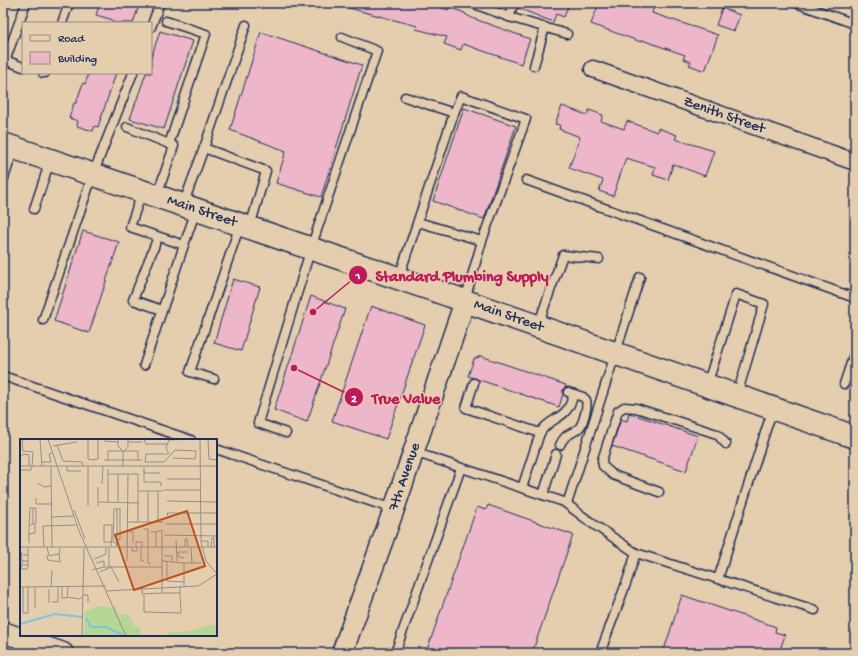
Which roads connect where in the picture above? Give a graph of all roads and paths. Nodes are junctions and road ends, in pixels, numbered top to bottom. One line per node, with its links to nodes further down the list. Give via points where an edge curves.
1 (26, 3): 16 (lane)
2 (69, 3): 9 (lane)
3 (160, 3): 10 (lane)
4 (472, 3): 7 (lane)
5 (514, 3): 7 (lane)
6 (796, 3): 11 (lane)
7 (509, 17): 13 (lane)
8 (166, 21): 24 (lane, via 206,34)
9 (62, 22)
10 (152, 24)
11 (855, 24)
12 (246, 25): 26 (lane)
13 (545, 27): 14 (lane); 18 (lane)
14 (567, 34)
15 (342, 37): 40 (lane, via 377,51)
16 (4, 64): 17 (lane)
17 (20, 66)
18 (534, 66)
19 (593, 69): 28 (street, Zenith Street)
20 (133, 74): 29 (lane)
21 (405, 97): 22 (lane)
22 (454, 113): 35 (lane); 38 (lane, via 461,96 526,119)
23 (127, 127): 24 (lane)
24 (169, 144): 32 (lane, via 174,146)
25 (9, 146): 27 (main road, Main Street); 31 (lane)
26 (204, 148): 33 (lane); 36 (lane, via 266,171)
27 (50, 160): 29 (main road, Main Street); 34 (lane)
28 (855, 162)
29 (93, 174): 32 (main road, Main Street); 47 (lane)
30 (526, 180): 44 (lane)
31 (3, 181)
32 (150, 193): 33 (main road, Main Street); 37 (lane, via 130,227)
33 (190, 207): 36 (main road, Main Street); 39 (lane)
34 (34, 209)
35 (418, 222): 38 (lane); 43 (lane)
36 (245, 226): 40 (main road, Main Street); 53 (lane, via 190,372)
37 (158, 236): 39 (lane); 46 (lane, via 133,300)
38 (482, 241): 45 (lane)
39 (184, 245): 46 (lane)
40 (311, 248): 43 (main road, Main Street); 59 (lane, via 258,423)
41 (599, 259): 48 (lane, via 563,255)
42 (640, 277): 50 (lane)
43 (399, 278): 45 (main road, Main Street)
44 (855, 298)
45 (465, 301): 48 (main road, Main Street); 66 (street, 7th Avenue)
46 (162, 310): 51 (lane)
47 (42, 320)
48 (538, 326): 50 (main road, Main Street)
49 (855, 351): 55 (lane)
50 (616, 354): 56 (main road, Main Street); 72 (lane)
51 (144, 365)
52 (3, 376): 62 (lane)
53 (214, 379)
54 (474, 383): 60 (lane, via 466,408)
55 (844, 384)
56 (707, 385): 57 (main road, Main Street); 57 (lane, via 736,294 764,304)
57 (737, 396): 58 (main road, Main Street)
58 (773, 408): 61 (main road, Main Street); 75 (lane)
59 (286, 433)
60 (540, 433): 64 (lane, via 544,426 565,413 569,407 571,393 583,397 587,405 580,427 564,437); 69 (lane)
61 (855, 437)
62 (188, 439)
63 (726, 444): 70 (lane, via 717,434 636,408 624,407 618,411 602,460 603,466 613,474)
64 (560, 445)
65 (217, 449): 73 (lane)
66 (414, 452): 68 (lane); 73 (street, 7th Avenue)
67 (556, 454): 71 (lane)
68 (461, 468): 69 (lane); 80 (lane)
69 (522, 488): 71 (lane)
70 (659, 492)
71 (543, 495): 72 (lane)
72 (567, 504): 74 (lane)
73 (394, 509): 79 (street, 7th Avenue)
74 (636, 553): 75 (lane); 81 (lane)
75 (718, 579): 76 (lane)
76 (815, 610)
77 (3, 632): 78 (street)
78 (63, 653)
79 (342, 653)
80 (395, 653)
81 (600, 653)

